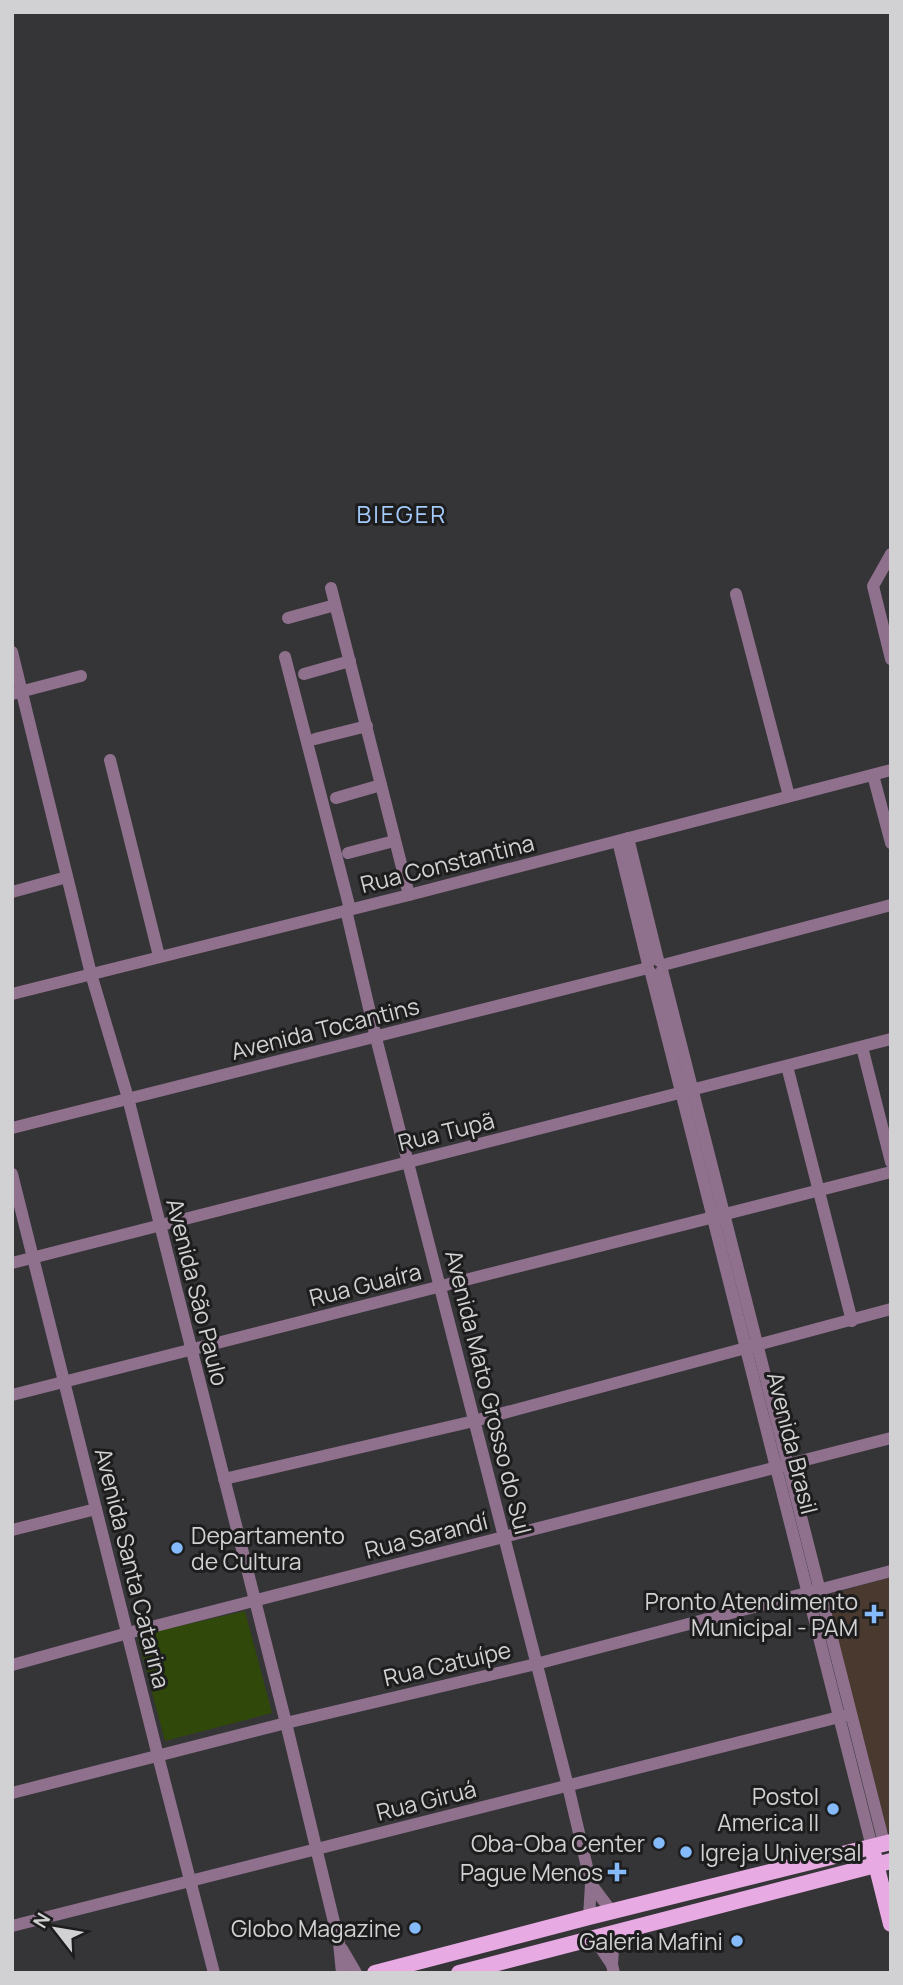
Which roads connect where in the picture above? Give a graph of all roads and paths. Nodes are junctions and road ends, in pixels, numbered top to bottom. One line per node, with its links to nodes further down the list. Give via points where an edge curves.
1 (891, 554): 8 (street, via 873,586)
2 (331, 588): 4 (street)
3 (736, 594): 19 (street)
4 (335, 605): 5 (street); 9 (street)
5 (288, 618)
6 (12, 652): 12 (street, Avenida São Paulo)
7 (285, 657): 29 (street, Avenida Mato Grosso do Sul)
8 (891, 659)
9 (350, 661): 10 (street); 13 (street)
10 (304, 674)
11 (82, 676): 12 (street)
12 (17, 692): 25 (street, Avenida São Paulo)
13 (367, 726): 14 (street); 18 (street)
14 (315, 739)
15 (110, 760): 30 (street)
16 (891, 770): 17 (street, Rua Constantina)
17 (873, 775): 19 (street, Rua Constantina); 23 (street)
18 (381, 785): 20 (street); 22 (street)
19 (789, 796): 21 (street, Rua Constantina)
20 (336, 798)
21 (623, 839): 27 (street, Rua Constantina); 31 (street, Avenida Brasil)
22 (394, 841): 24 (street); 27 (street)
23 (891, 843)
24 (348, 853)
25 (67, 877): 26 (street); 32 (street, Avenida São Paulo)
26 (12, 892)
27 (409, 895): 29 (street, Rua Constantina)
28 (891, 905): 31 (street, Avenida Tocantins)
29 (348, 910): 30 (street, Rua Constantina); 34 (street, Avenida Mato Grosso do Sul)
30 (159, 956): 32 (street, Rua Constantina)
31 (655, 967): 34 (street, Avenida Tocantins); 38 (street, Avenida Brasil)
32 (91, 974): 33 (street, Rua Constantina); 39 (street, Avenida São Paulo)
33 (12, 993)
34 (376, 1038): 39 (street, Avenida Tocantins); 42 (street, Avenida Mato Grosso do Sul)
35 (891, 1039): 36 (street, Rua Tupã)
36 (862, 1047): 37 (street, Rua Tupã); 41 (street)
37 (787, 1066): 38 (street, Rua Tupã); 45 (street)
38 (687, 1091): 42 (street, Rua Tupã); 46 (street, Avenida Brasil)
39 (128, 1098): 40 (street, Avenida Tocantins); 47 (street, Avenida São Paulo)
40 (12, 1128)
41 (891, 1161)
42 (409, 1162): 47 (street, Rua Tupã); 50 (street, Avenida Mato Grosso do Sul)
43 (891, 1172): 45 (street, Rua Guaíra)
44 (12, 1174): 48 (street, Avenida Santa Catarina)
45 (818, 1190): 46 (street, Rua Guaíra); 52 (street)
46 (718, 1216): 50 (street, Rua Guaíra); 53 (street, Avenida Brasil)
47 (160, 1225): 48 (street, Rua Tupã); 54 (street, Avenida São Paulo)
48 (33, 1257): 49 (street, Rua Tupã); 55 (street, Avenida Santa Catarina)
49 (12, 1262)
50 (440, 1287): 54 (street, Rua Guaíra); 57 (street, Avenida Mato Grosso do Sul)
51 (891, 1309): 52 (street)
52 (852, 1321): 53 (street)
53 (751, 1347): 57 (street); 59 (street, Avenida Brasil)
54 (191, 1350): 55 (street, Rua Guaíra); 60 (street, Avenida São Paulo)
55 (64, 1382): 56 (street, Rua Guaíra); 61 (street, Avenida Santa Catarina)
56 (12, 1395)
57 (474, 1420): 60 (street); 63 (street, Avenida Mato Grosso do Sul)
58 (891, 1438): 59 (street, Rua Sarandí)
59 (781, 1466): 63 (street, Rua Sarandí); 65 (street, Avenida Brasil)
60 (224, 1479): 66 (street, Avenida São Paulo)
61 (96, 1509): 62 (street); 67 (street, Avenida Santa Catarina)
62 (12, 1530)
63 (504, 1537): 66 (street, Rua Sarandí); 68 (street, Avenida Mato Grosso do Sul)
64 (891, 1572): 65 (street, Rua Catuípe)
65 (813, 1592): 68 (street, Rua Catuípe); 70 (street, Avenida Brasil)
66 (255, 1601): 67 (street, Rua Sarandí); 71 (street, Avenida São Paulo)
67 (128, 1633): 69 (street, Rua Sarandí); 72 (street, Avenida Santa Catarina)
68 (536, 1664): 71 (street, Rua Catuípe); 73 (street, Avenida Mato Grosso do Sul)
69 (12, 1665)
70 (845, 1716): 73 (street, Rua Giruá); 75 (street, Avenida Brasil)
71 (286, 1723): 72 (street, Rua Catuípe); 76 (street, Avenida São Paulo)
72 (158, 1756): 74 (street, Rua Catuípe); 78 (street, Avenida Santa Catarina)
73 (568, 1786): 76 (street, Rua Giruá); 79 (street, Avenida Mato Grosso do Sul)
74 (12, 1793)
75 (882, 1844): 77 (main road, Avenida Brasil); 80 (main road)
76 (315, 1850): 78 (street, Rua Giruá); 86 (street, Avenida São Paulo)
77 (887, 1864): 82 (main road, Avenida Brasil); 84 (main road)
78 (191, 1881): 83 (street, Rua Giruá); 88 (street, Avenida Santa Catarina)
79 (592, 1884): 80 (street); 81 (street)
80 (612, 1912): 81 (main road)
81 (589, 1916): 91 (main road)
82 (891, 1924)
83 (12, 1926)
84 (614, 1933): 85 (main road); 87 (street)
85 (594, 1938): 87 (street); 92 (main road)
86 (338, 1943): 89 (street, Avenida São Paulo); 90 (street, Avenida São Paulo)
87 (613, 1969)
88 (214, 1973)
89 (342, 1973)
90 (356, 1973)
91 (375, 1973)
92 (458, 1973)

